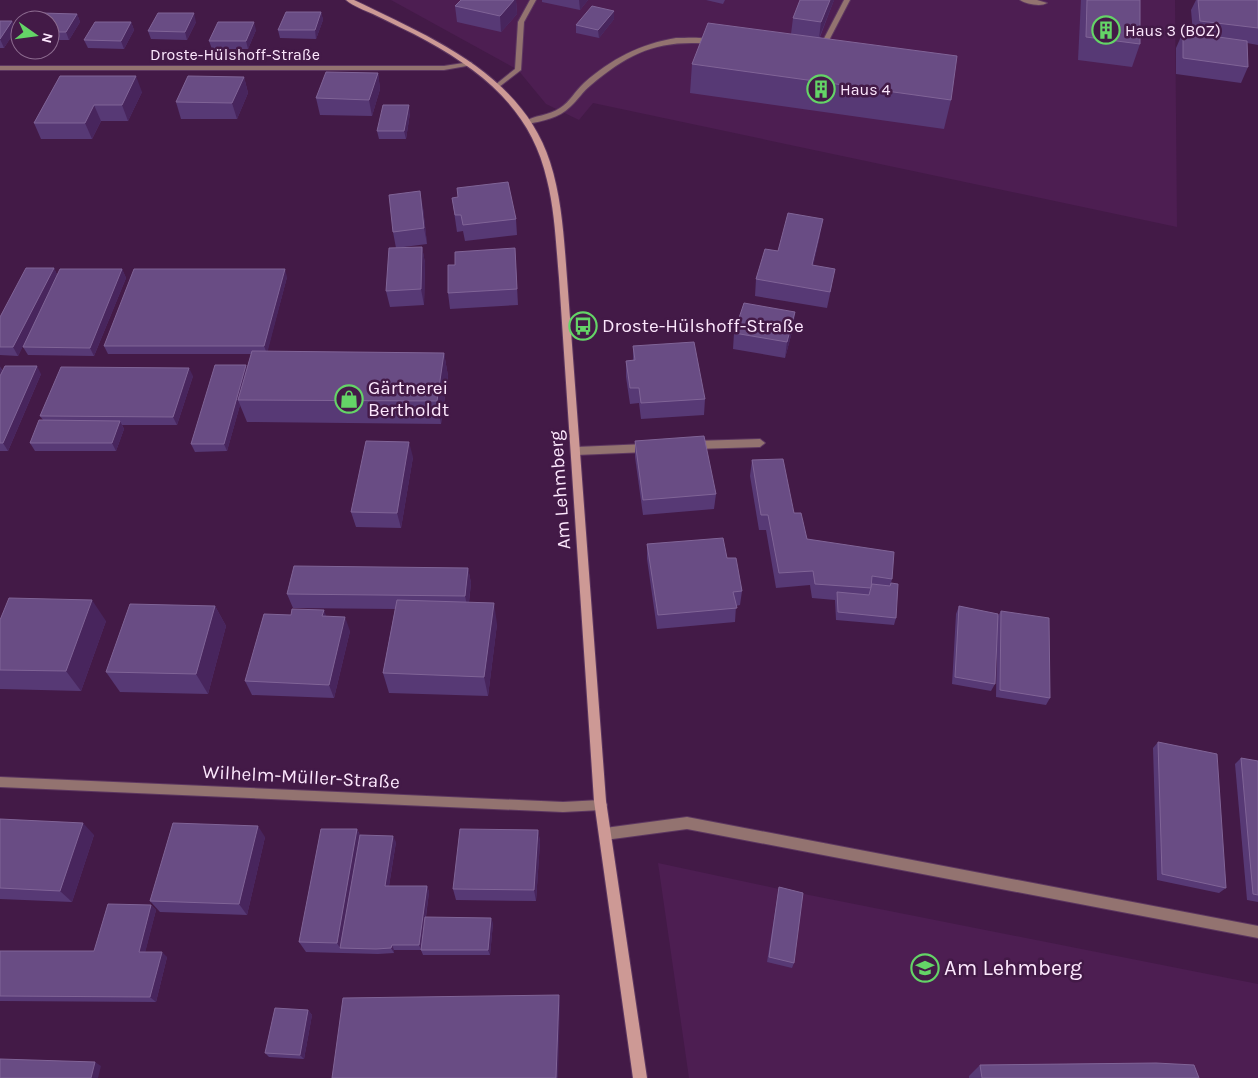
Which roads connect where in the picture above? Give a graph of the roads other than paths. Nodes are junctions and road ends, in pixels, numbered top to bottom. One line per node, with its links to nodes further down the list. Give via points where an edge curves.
1 (349, 0): 8 (street, Am Lehmberg, via 449,49)
2 (533, 0): 10 (street, via 521,22 518,70)
3 (847, 0): 7 (street)
4 (1024, 0): 5 (street)
5 (1044, 3)
6 (719, 43): 11 (street, via 690,38 658,43 626,54 586,85 562,111)
7 (818, 56)
8 (470, 64): 9 (street, Droste-Hülshoff-Straße, via 444,68); 10 (street, Am Lehmberg)
9 (0, 68)
10 (497, 86): 11 (street, Am Lehmberg)
11 (528, 122): 15 (street, Am Lehmberg, via 550,174 557,204)
12 (760, 443): 13 (street)
13 (686, 446)
14 (658, 447): 15 (street)
15 (576, 452): 17 (street, Am Lehmberg)
16 (0, 782): 17 (street, Wilhelm-Müller-Straße, via 553,807)
17 (601, 805): 18 (street, Am Lehmberg)
18 (605, 834): 19 (street, via 687,823); 20 (street, Am Lehmberg)
19 (1258, 932)
20 (640, 1078)

